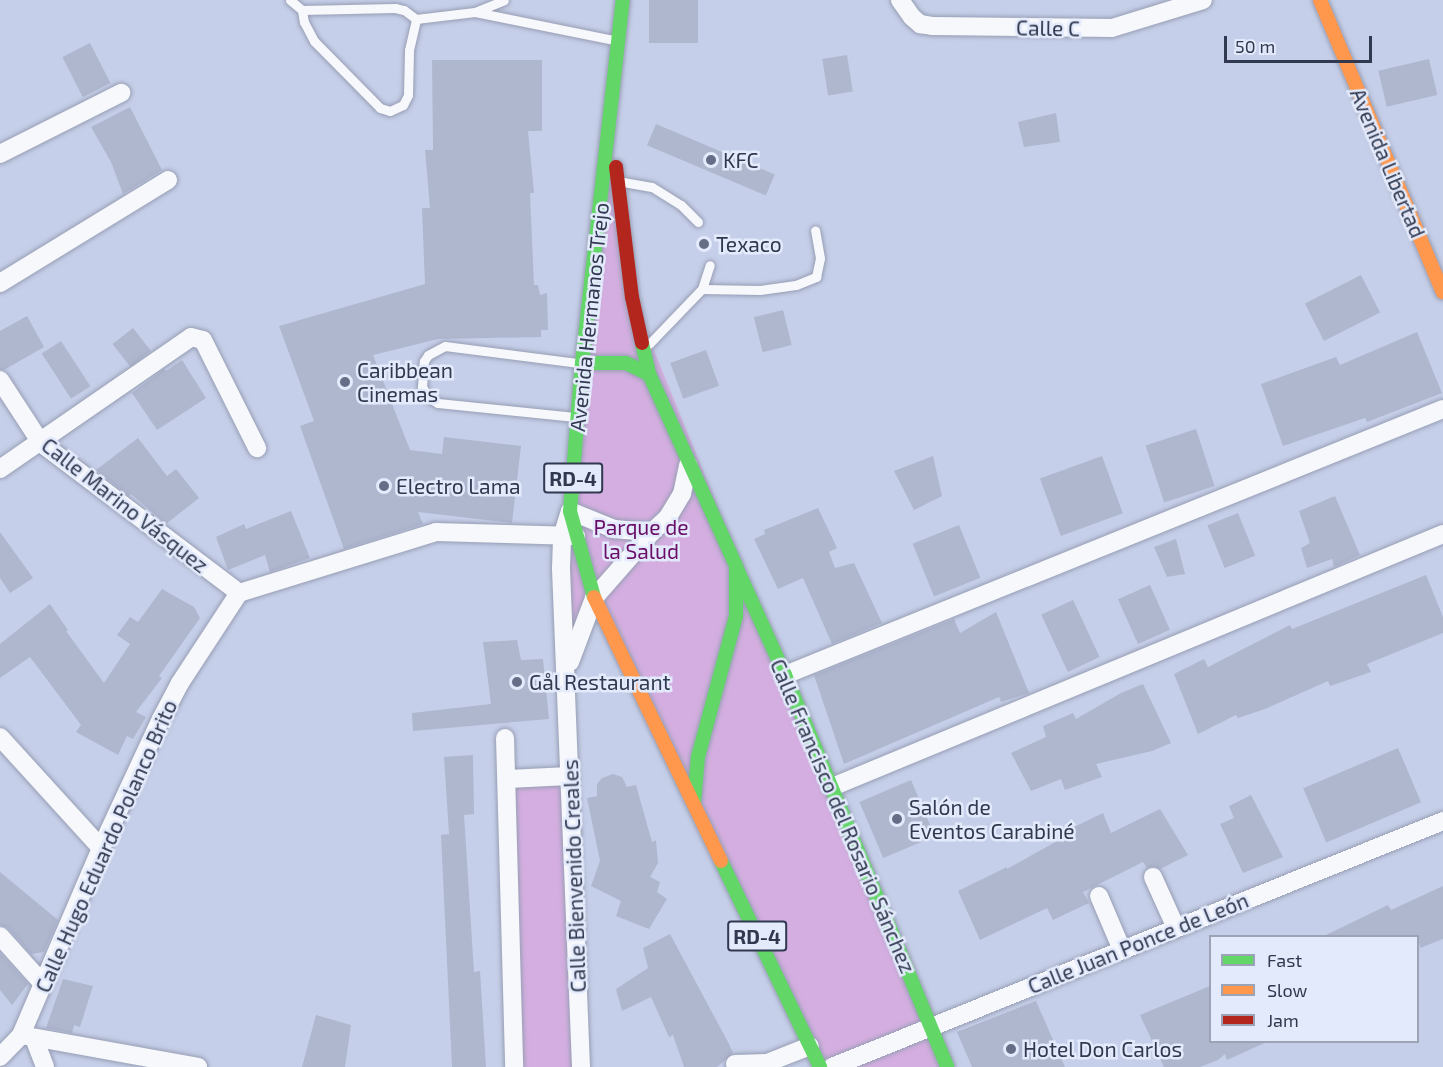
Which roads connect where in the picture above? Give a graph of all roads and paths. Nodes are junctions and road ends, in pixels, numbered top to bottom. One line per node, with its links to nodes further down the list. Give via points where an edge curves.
1 (290, 0): 7 (lane)
2 (504, 0): 8 (lane)
3 (623, 0): 10 (main road, Avenida Hermanos Trejo / RD-4)
4 (900, 0): 5 (street, Calle C, via 920,24 932,26 1112,28)
5 (1203, 0)
6 (1320, 0): 21 (main road, Avenida Libertad)
7 (302, 10): 9 (lane, via 394,8); 9 (lane, via 314,41 380,108 390,111 403,105 408,95 409,50)
8 (475, 12): 9 (lane); 10 (lane)
9 (416, 19)
10 (618, 41): 12 (main road, Avenida Hermanos Trejo / RD-4)
11 (121, 93): 13 (street)
12 (609, 125): 15 (main road, Avenida Hermanos Trejo / RD-4); 23 (main road, Avenida Hermanos Trejo / RD-4)
13 (0, 154)
14 (168, 180): 19 (street)
15 (618, 181): 16 (lane, via 652,187); 22 (main road, Avenida Hermanos Trejo / RD-4, via 632,297)
16 (699, 222)
17 (815, 230): 20 (lane, via 820,258 816,277 796,285 760,290)
18 (710, 265): 20 (lane)
19 (0, 283)
20 (702, 289): 22 (lane)
21 (1443, 292)
22 (644, 350): 24 (main road, Avenida Hermanos Trejo / RD-4)
23 (582, 363): 24 (main road, via 626,363); 27 (main road, Avenida Hermanos Trejo / RD-4); 27 (lane, via 445,346 424,361 422,387 438,403)
24 (649, 374): 30 (main road, Avenida Hermanos Trejo / RD-4)
25 (0, 380): 28 (street, Calle Marino Vásquez)
26 (1443, 409): 39 (street)
27 (578, 417): 32 (main road, Avenida Hermanos Trejo / RD-4)
28 (41, 443): 29 (street, via 191,336 203,340); 31 (street); 37 (street, Calle Marino Vásquez)
29 (257, 448)
30 (689, 460): 33 (street, Calle Bienvenido Creales, via 682,494 668,517); 36 (main road, Avenida Hermanos Trejo / RD-4)
31 (0, 470)
32 (570, 511): 33 (street, via 614,530); 35 (street, Calle Bienvenido Creales)
33 (652, 532): 38 (street, Calle Bienvenido Creales)
34 (1443, 534): 45 (street)
35 (569, 536): 37 (street, via 436,532); 38 (main road, RD-4); 40 (street, Calle Bienvenido Creales, via 561,568)
36 (736, 566): 39 (main road, Calle Francisco del Rosario Sánchez); 46 (main road, Avenida Hermanos Trejo / RD-4, via 736,616 698,757)
37 (239, 593): 48 (street, Calle Hugo Eduardo Polanco Brito, via 175,692)
38 (594, 598): 40 (street, Calle Bienvenido Creales, via 570,661); 46 (main road, RD-4)
39 (785, 675): 45 (main road, Calle Francisco del Rosario Sánchez)
40 (567, 685): 43 (street, Calle Bienvenido Creales)
41 (0, 736): 48 (street)
42 (506, 738): 44 (street)
43 (570, 776): 44 (street); 63 (street, Calle Bienvenido Creales)
44 (507, 779): 62 (street)
45 (832, 787): 55 (main road, Calle Francisco del Rosario Sánchez)
46 (694, 806): 57 (main road, RD-4)
47 (1443, 821): 51 (street, Calle Juan Ponce de León)
48 (101, 848): 54 (street, Calle Hugo Eduardo Polanco Brito)
49 (1153, 877): 51 (street)
50 (1100, 896): 53 (street)
51 (1176, 928): 53 (street, Calle Juan Ponce de León)
52 (0, 936): 54 (street)
53 (1122, 950): 55 (street, Calle Juan Ponce de León)
54 (43, 984): 56 (street, Calle Hugo Eduardo Polanco Brito)
55 (931, 1026): 65 (street, Calle Juan Ponce de León); 66 (main road, Calle Francisco del Rosario Sánchez)
56 (28, 1037): 58 (street, Calle Hugo Eduardo Polanco Brito); 60 (street); 61 (street)
57 (810, 1046): 59 (street, via 767,1063); 64 (main road, RD-4)
58 (0, 1057)
59 (735, 1064)
60 (45, 1067)
61 (198, 1067)
62 (514, 1067)
63 (581, 1067)
64 (820, 1067)
65 (832, 1067)
66 (947, 1067)

